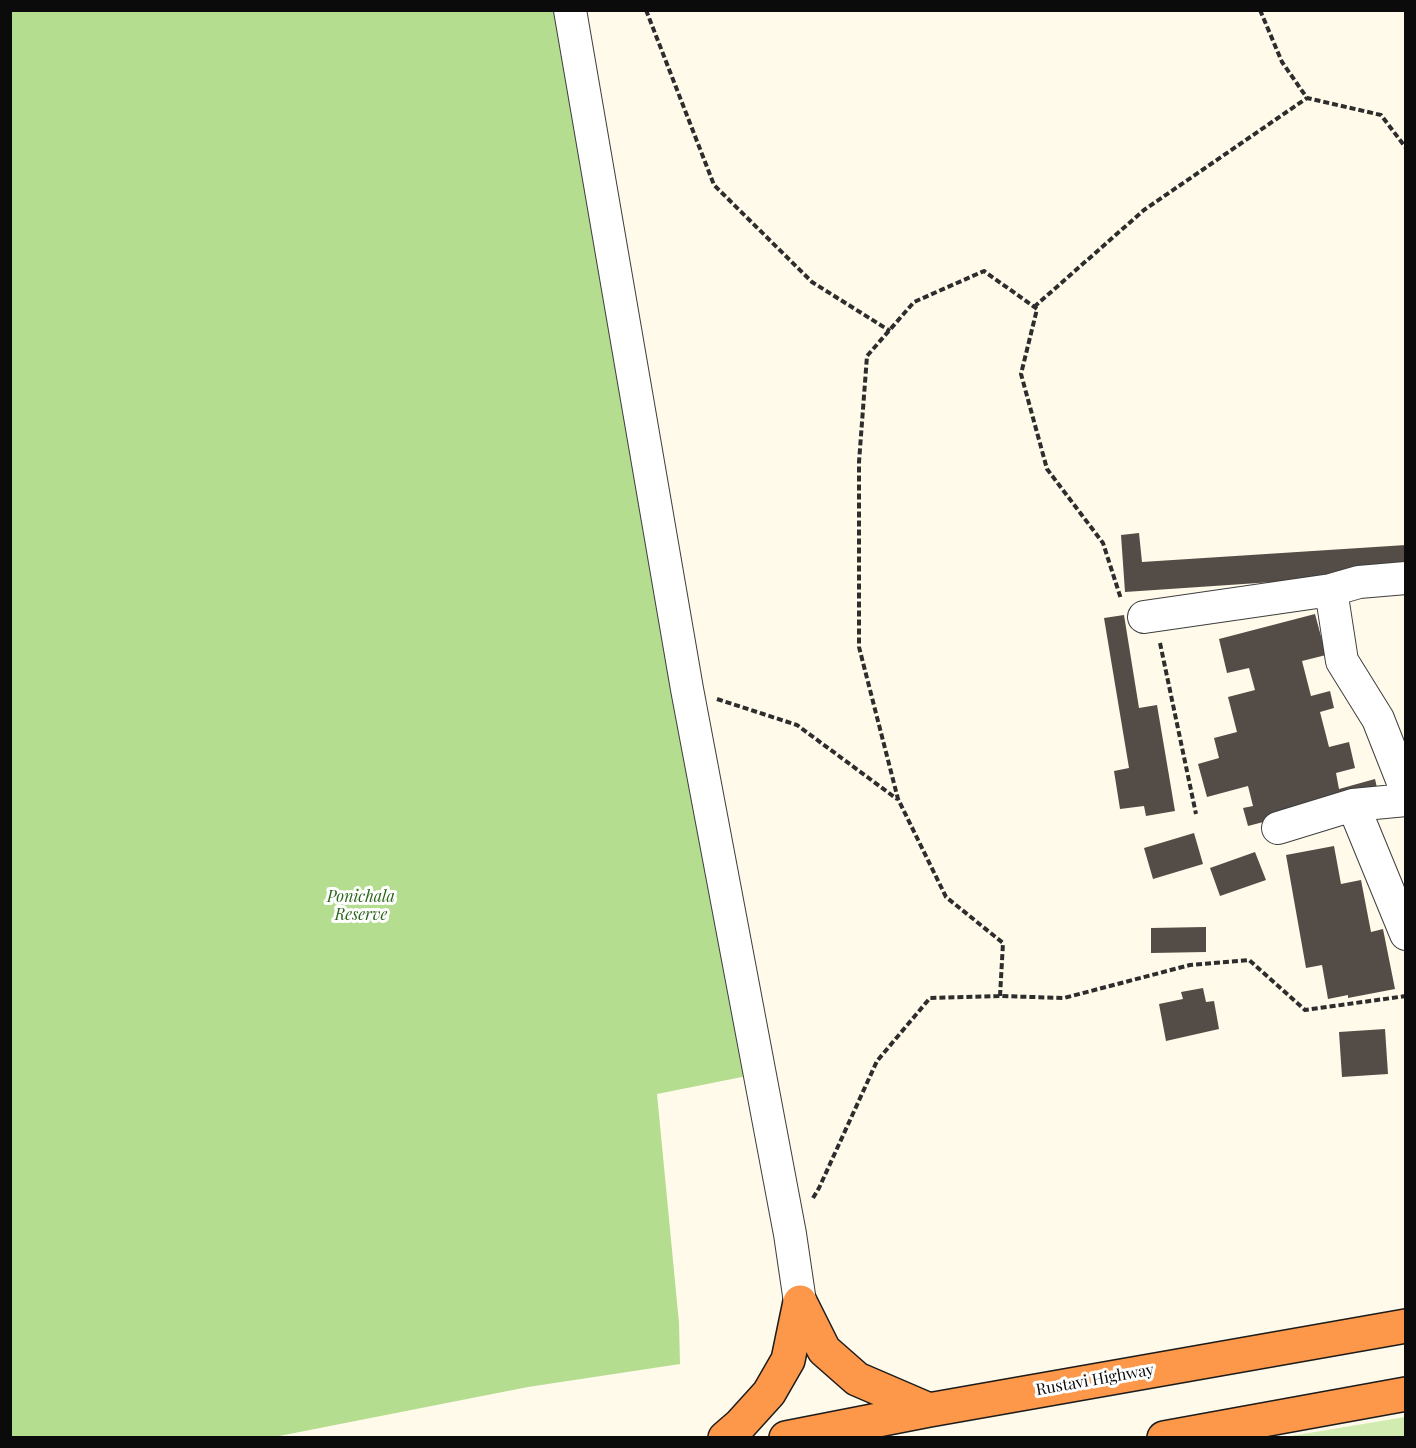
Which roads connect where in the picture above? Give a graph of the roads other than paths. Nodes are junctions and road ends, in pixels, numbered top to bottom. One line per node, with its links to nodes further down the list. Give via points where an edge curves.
1 (570, 10): 10 (street, via 687,689)
2 (1406, 578): 3 (street, via 1359,582)
3 (1330, 590): 4 (street); 5 (street, via 1341,661 1378,719)
4 (1144, 617)
5 (1406, 790)
6 (1406, 800): 7 (street)
7 (1353, 805): 8 (street); 9 (street)
8 (1278, 828)
9 (1406, 934)
10 (800, 1302): 13 (highway, via 824,1350 857,1379); 14 (highway, via 788,1360 769,1393)
11 (1406, 1326): 13 (highway, Rustavi Highway)
12 (1406, 1394): 16 (highway)
13 (929, 1410): 15 (highway, Rustavi Highway)
14 (725, 1437)
15 (786, 1437)
16 (1164, 1437)

